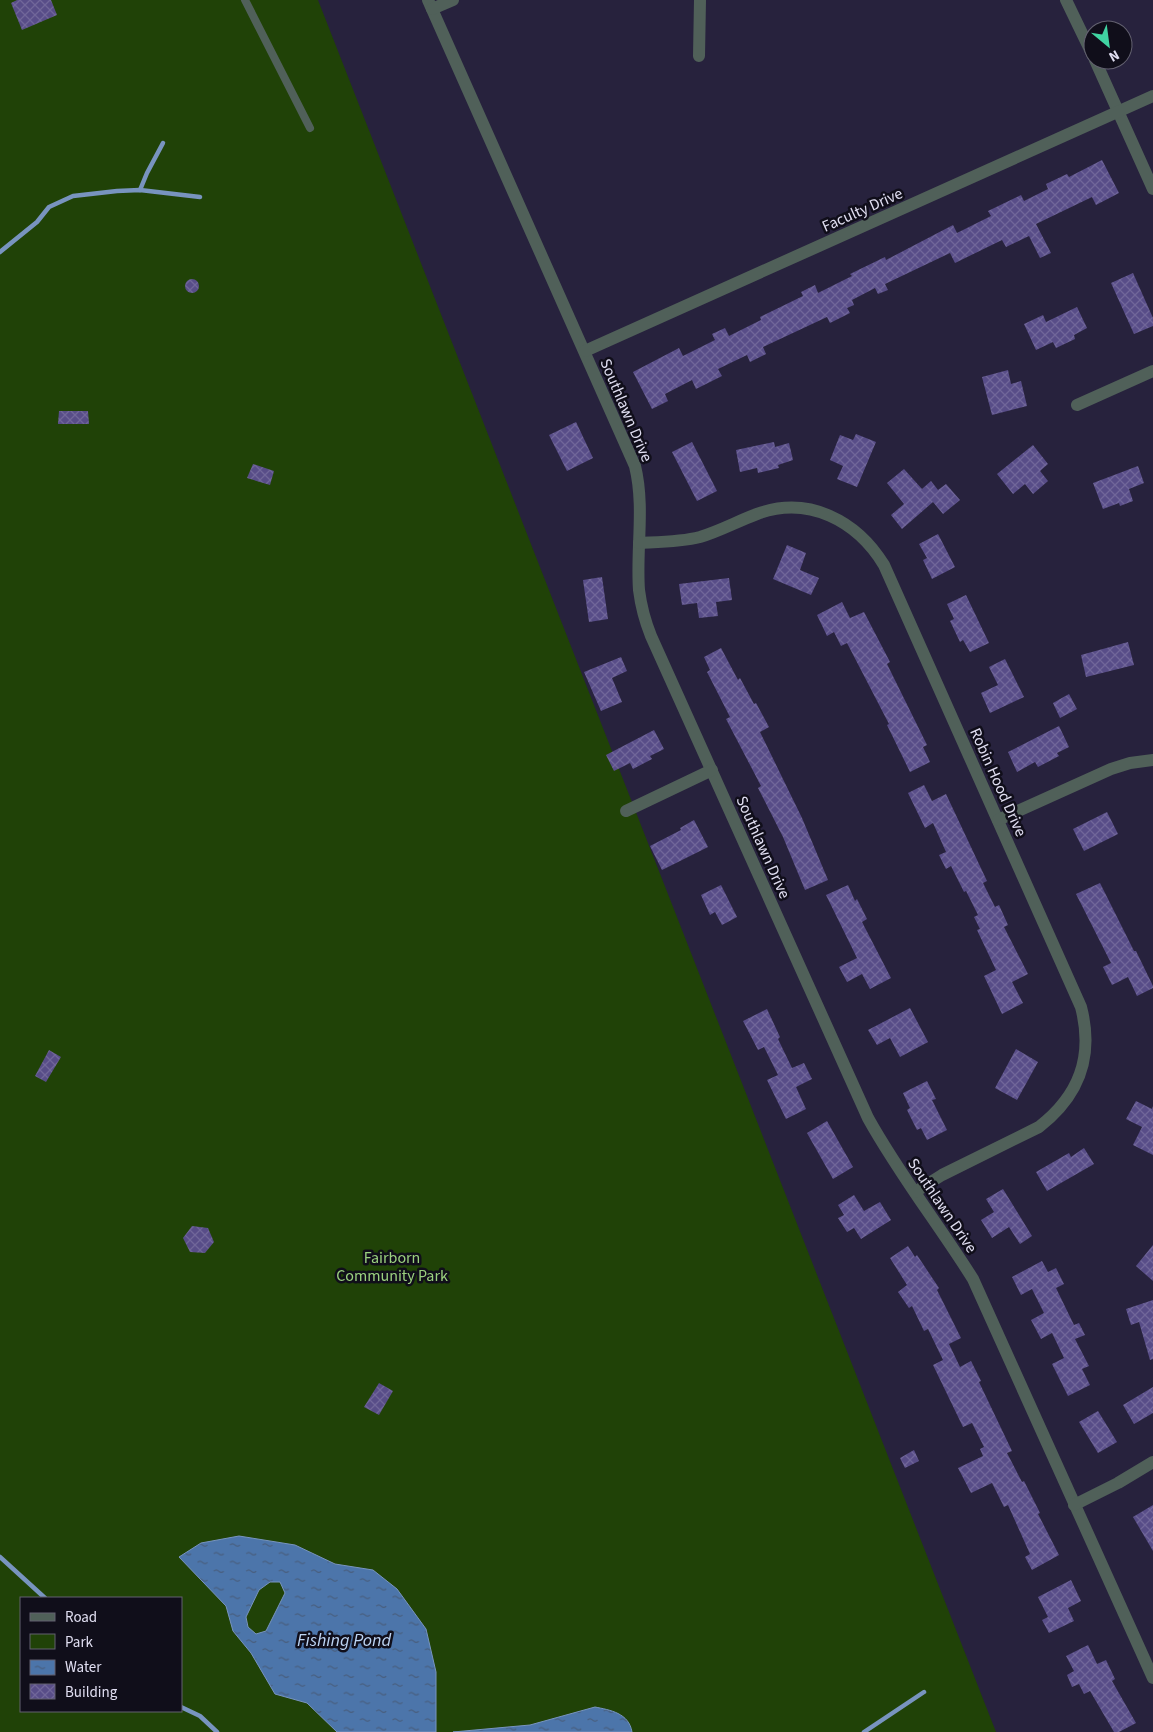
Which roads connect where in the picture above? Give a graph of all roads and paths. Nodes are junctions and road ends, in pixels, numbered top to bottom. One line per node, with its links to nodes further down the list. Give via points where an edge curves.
1 (245, 0): 11 (lane)
2 (452, 0): 5 (street)
3 (700, 0): 7 (street)
4 (1066, 0): 6 (street)
5 (430, 5): 13 (street, Southlawn Drive)
6 (1083, 35)
7 (699, 56)
8 (1099, 70): 10 (street)
9 (1153, 96): 10 (street, Faculty Drive)
10 (1118, 112): 12 (street); 13 (street, Faculty Drive)
11 (310, 128)
12 (1153, 190)
13 (585, 351): 16 (street, Southlawn Drive, via 635,466 640,496)
14 (1153, 371): 15 (street)
15 (1077, 405)
16 (639, 543): 18 (street, Southlawn Drive, via 639,590 646,622); 20 (street, Robin Hood Drive, via 682,541 721,530 758,514 784,509 821,512 853,528 884,565)
17 (1153, 760): 20 (street, via 1111,769)
18 (712, 770): 19 (street); 21 (street, Southlawn Drive, via 868,1118 887,1153)
19 (626, 811)
20 (998, 820): 21 (street, Robin Hood Drive, via 1081,1007 1086,1034 1084,1063 1075,1088 1065,1103 1039,1127 949,1171)
21 (915, 1192): 23 (street, Southlawn Drive, via 973,1279)
22 (1153, 1462): 23 (street)
23 (1074, 1505): 24 (street, Southlawn Drive)
24 (1153, 1678)

